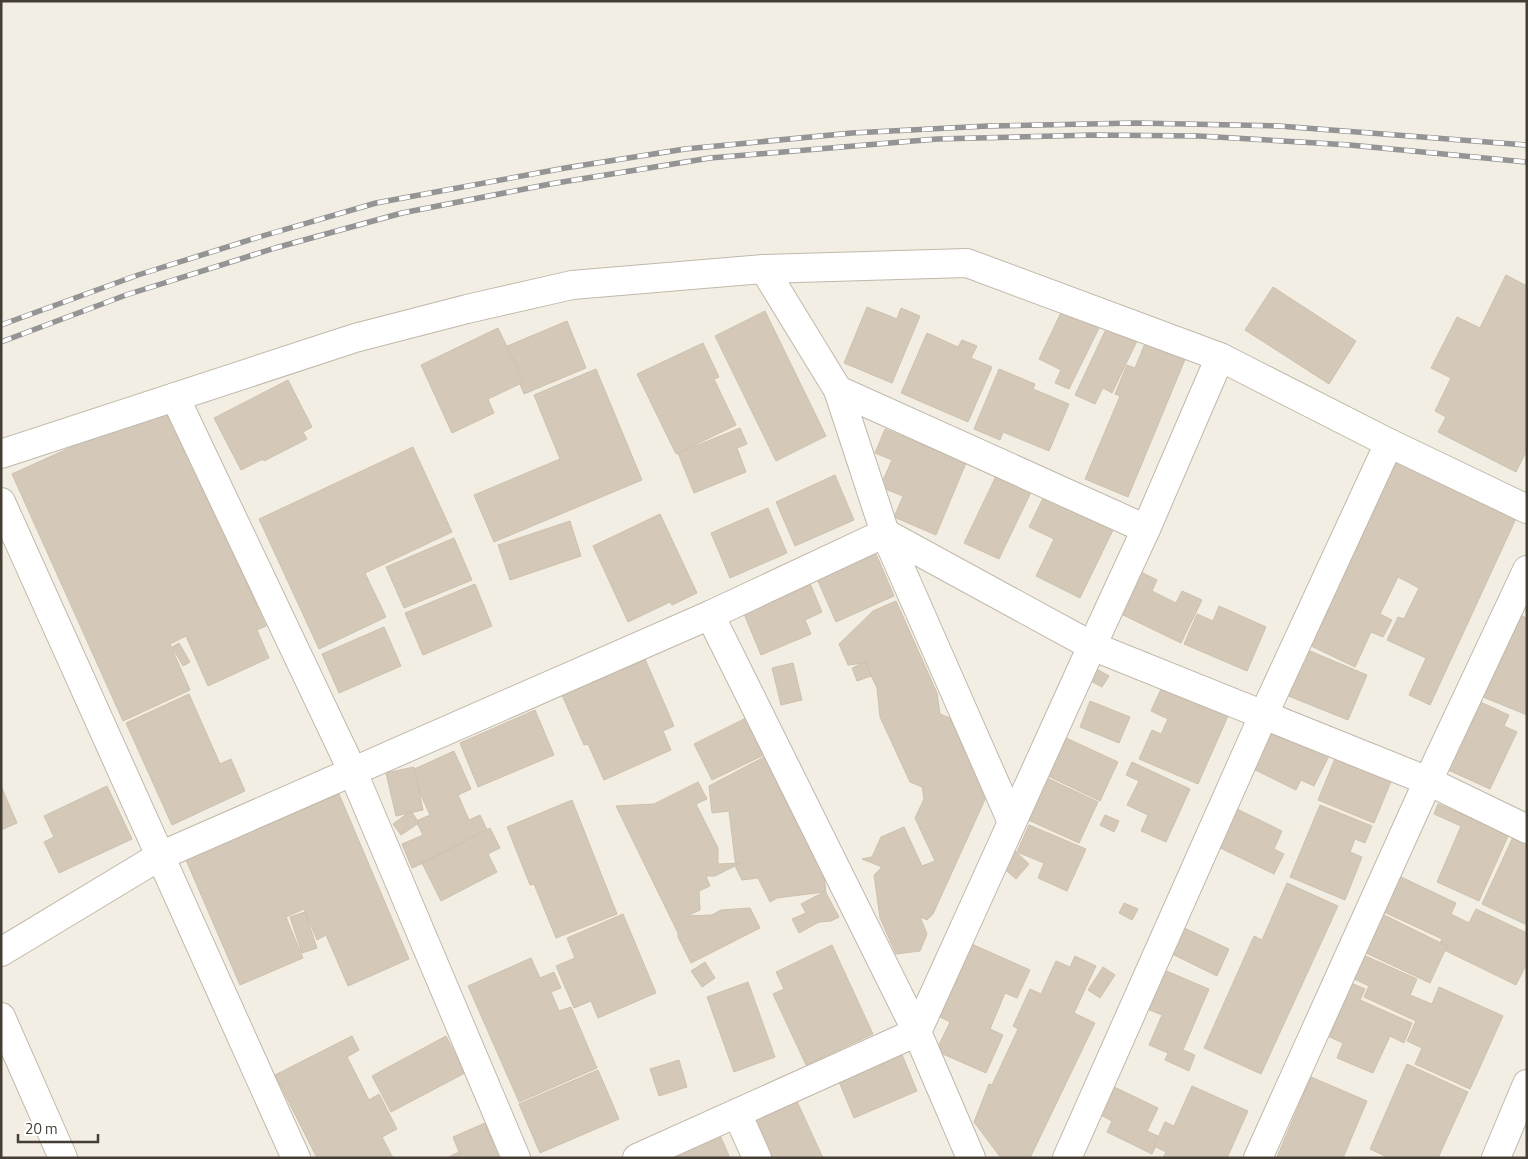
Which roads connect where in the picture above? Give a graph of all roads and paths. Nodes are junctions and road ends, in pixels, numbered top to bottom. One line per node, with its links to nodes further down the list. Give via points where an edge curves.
1 (764, 268): 2 (street, via 967,263); 3 (street); 4 (street, via 572,284 355,338)
2 (1220, 357): 5 (street); 9 (street)
3 (838, 390): 9 (street); 10 (street)
4 (175, 397): 6 (street); 15 (street)
5 (1389, 443): 8 (street); 14 (street)
6 (1, 454)
7 (1, 502): 19 (street)
8 (1527, 509)
9 (1146, 529): 13 (street)
10 (885, 533): 12 (street); 13 (street); 17 (street)
11 (1527, 570): 16 (street)
12 (710, 615): 15 (street); 22 (street)
13 (1092, 646): 14 (street); 17 (street)
14 (1264, 714): 16 (street); 31 (street)
15 (352, 770): 19 (street); 27 (street)
16 (1428, 781): 18 (street); 32 (street)
17 (1012, 822): 22 (street)
18 (1527, 829)
19 (160, 856): 20 (street); 26 (street)
20 (1, 952)
21 (1, 1018): 25 (street)
22 (917, 1032): 24 (street); 30 (street)
23 (1527, 1084): 33 (street)
24 (737, 1113): 28 (street); 29 (street)
25 (63, 1158)
26 (296, 1158)
27 (516, 1158)
28 (637, 1158)
29 (757, 1158)
30 (971, 1158)
31 (1067, 1158)
32 (1258, 1158)
33 (1496, 1158)

